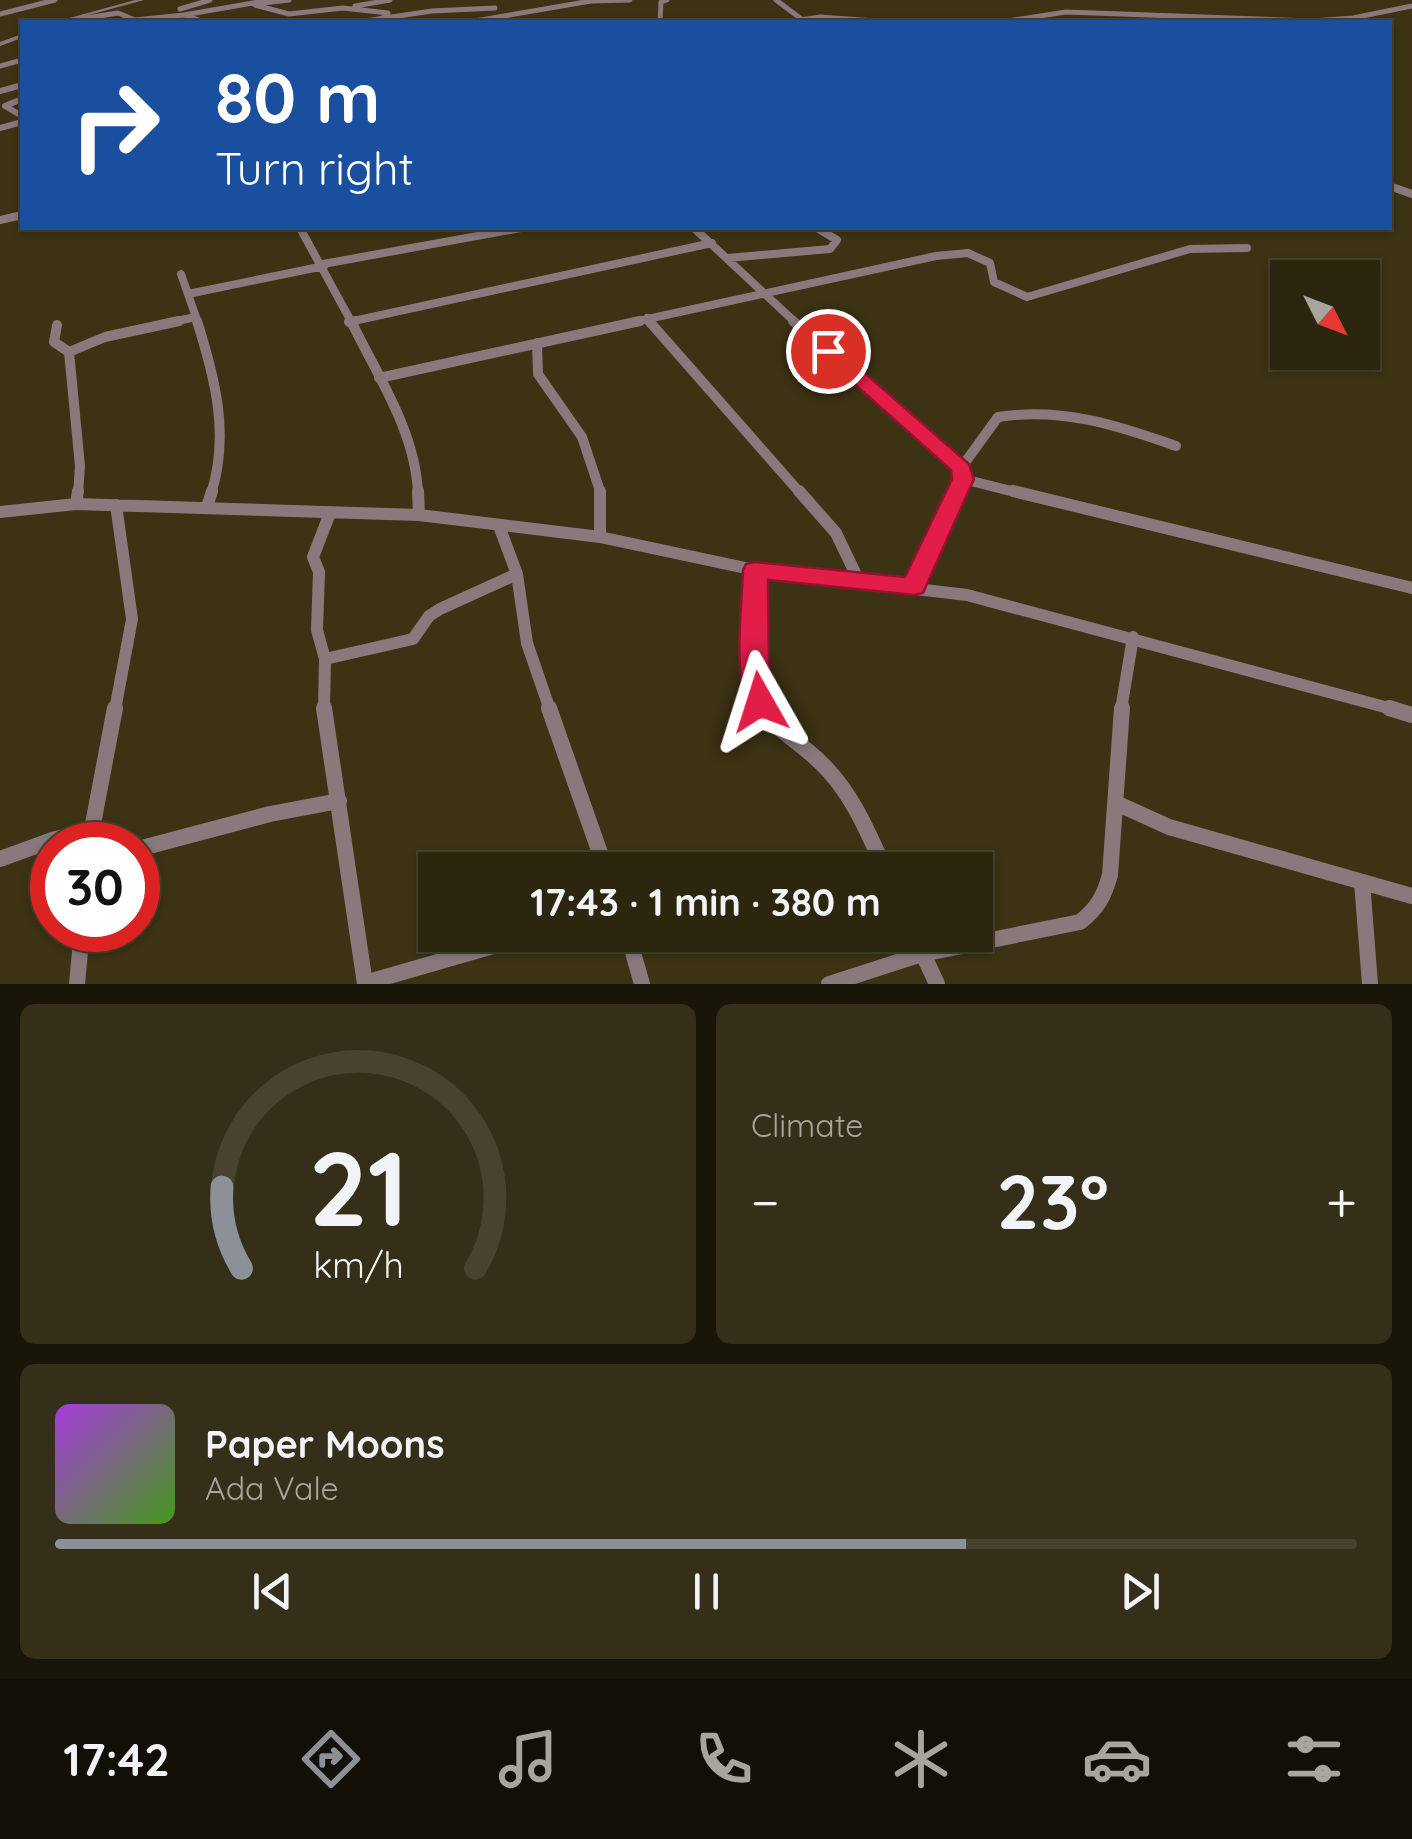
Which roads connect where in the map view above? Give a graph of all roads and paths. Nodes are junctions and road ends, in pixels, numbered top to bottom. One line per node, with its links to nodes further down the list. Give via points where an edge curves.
1 (55, 0): 15 (street)
2 (141, 0): 21 (street)
3 (210, 0): 24 (street)
4 (289, 0): 10 (street)
5 (390, 0): 13 (street)
6 (630, 0): 31 (street)
7 (651, 0): 8 (street)
8 (666, 0)
9 (776, 0): 20 (street)
10 (265, 1): 11 (street)
11 (251, 5): 16 (street); 17 (street)
12 (1412, 6): 36 (street)
13 (346, 8): 16 (street); 18 (street)
14 (494, 8): 18 (street)
15 (0, 14)
16 (290, 14): 19 (street)
17 (184, 15): 25 (street); 26 (street)
18 (384, 16): 29 (street); 30 (street)
19 (298, 18): 27 (street); 28 (street)
20 (800, 18): 32 (street); 33 (street)
21 (67, 20)
22 (73, 20): 23 (street, via 118,13)
23 (132, 20)
24 (138, 20)
25 (142, 20)
26 (199, 20)
27 (288, 20)
28 (304, 20)
29 (367, 20)
30 (398, 20)
31 (482, 20)
32 (794, 20)
33 (864, 20)
34 (1007, 20): 35 (street, via 1066,12)
35 (1326, 20)
36 (1326, 20)
37 (20, 100): 38 (street, via 5,106)
38 (20, 117)
39 (301, 230): 46 (street)
40 (510, 230): 46 (street)
41 (696, 230): 43 (street)
42 (820, 230): 45 (street, via 837,240 830,249 756,250)
43 (712, 243): 45 (street); 52 (street)
44 (1247, 248): 49 (street, via 1170,251 1027,297 994,282 990,264 968,253)
45 (727, 258): 49 (street)
46 (324, 266): 48 (street); 52 (street)
47 (180, 274): 48 (street)
48 (188, 294): 50 (street)
49 (763, 294): 51 (street); 58 (street)
50 (196, 317): 55 (street); 61 (street, via 217,406 220,460)
51 (648, 318): 54 (street); 69 (street, via 836,534)
52 (349, 322): 56 (street)
53 (57, 324): 55 (street, via 54,342)
54 (537, 343): 56 (street); 66 (street, via 538,374 582,437 602,497)
55 (70, 352): 59 (street, via 82,473)
56 (379, 378): 64 (street, via 417,467)
57 (1176, 446): 58 (street, via 1072,415 1016,413 998,417)
58 (962, 474): 70 (street); 71 (street)
59 (76, 504): 60 (street); 62 (street)
60 (116, 505): 61 (street); 77 (street, via 132,619)
61 (208, 506): 63 (street)
62 (0, 512)
63 (330, 513): 64 (street); 73 (street, via 313,557 320,572 318,630)
64 (419, 515): 65 (street)
65 (498, 526): 66 (street); 68 (street)
66 (600, 538): 67 (street)
67 (755, 570): 69 (street); 81 (street, via 760,702 772,722 824,765)
68 (517, 574): 73 (street, via 440,609 412,639); 80 (street, via 526,642)
69 (859, 580): 70 (street)
70 (914, 587): 72 (street)
71 (1412, 588)
72 (1133, 638): 74 (street); 76 (street, via 1118,728)
73 (326, 659): 75 (street, via 324,722)
74 (1412, 715)
75 (339, 801): 78 (street); 90 (street)
76 (1116, 803): 83 (street, via 1169,826); 88 (street, via 1105,893 1080,922)
77 (93, 822)
78 (160, 844)
79 (30, 848): 82 (street)
80 (600, 852)
81 (877, 852)
82 (0, 859)
83 (1362, 882): 84 (street); 94 (street)
84 (1412, 896)
85 (80, 952): 89 (street)
86 (474, 952): 90 (street)
87 (633, 952): 91 (street)
88 (922, 954): 92 (street); 93 (street)
89 (77, 984)
90 (365, 984)
91 (642, 984)
92 (829, 984)
93 (937, 984)
94 (1370, 984)

